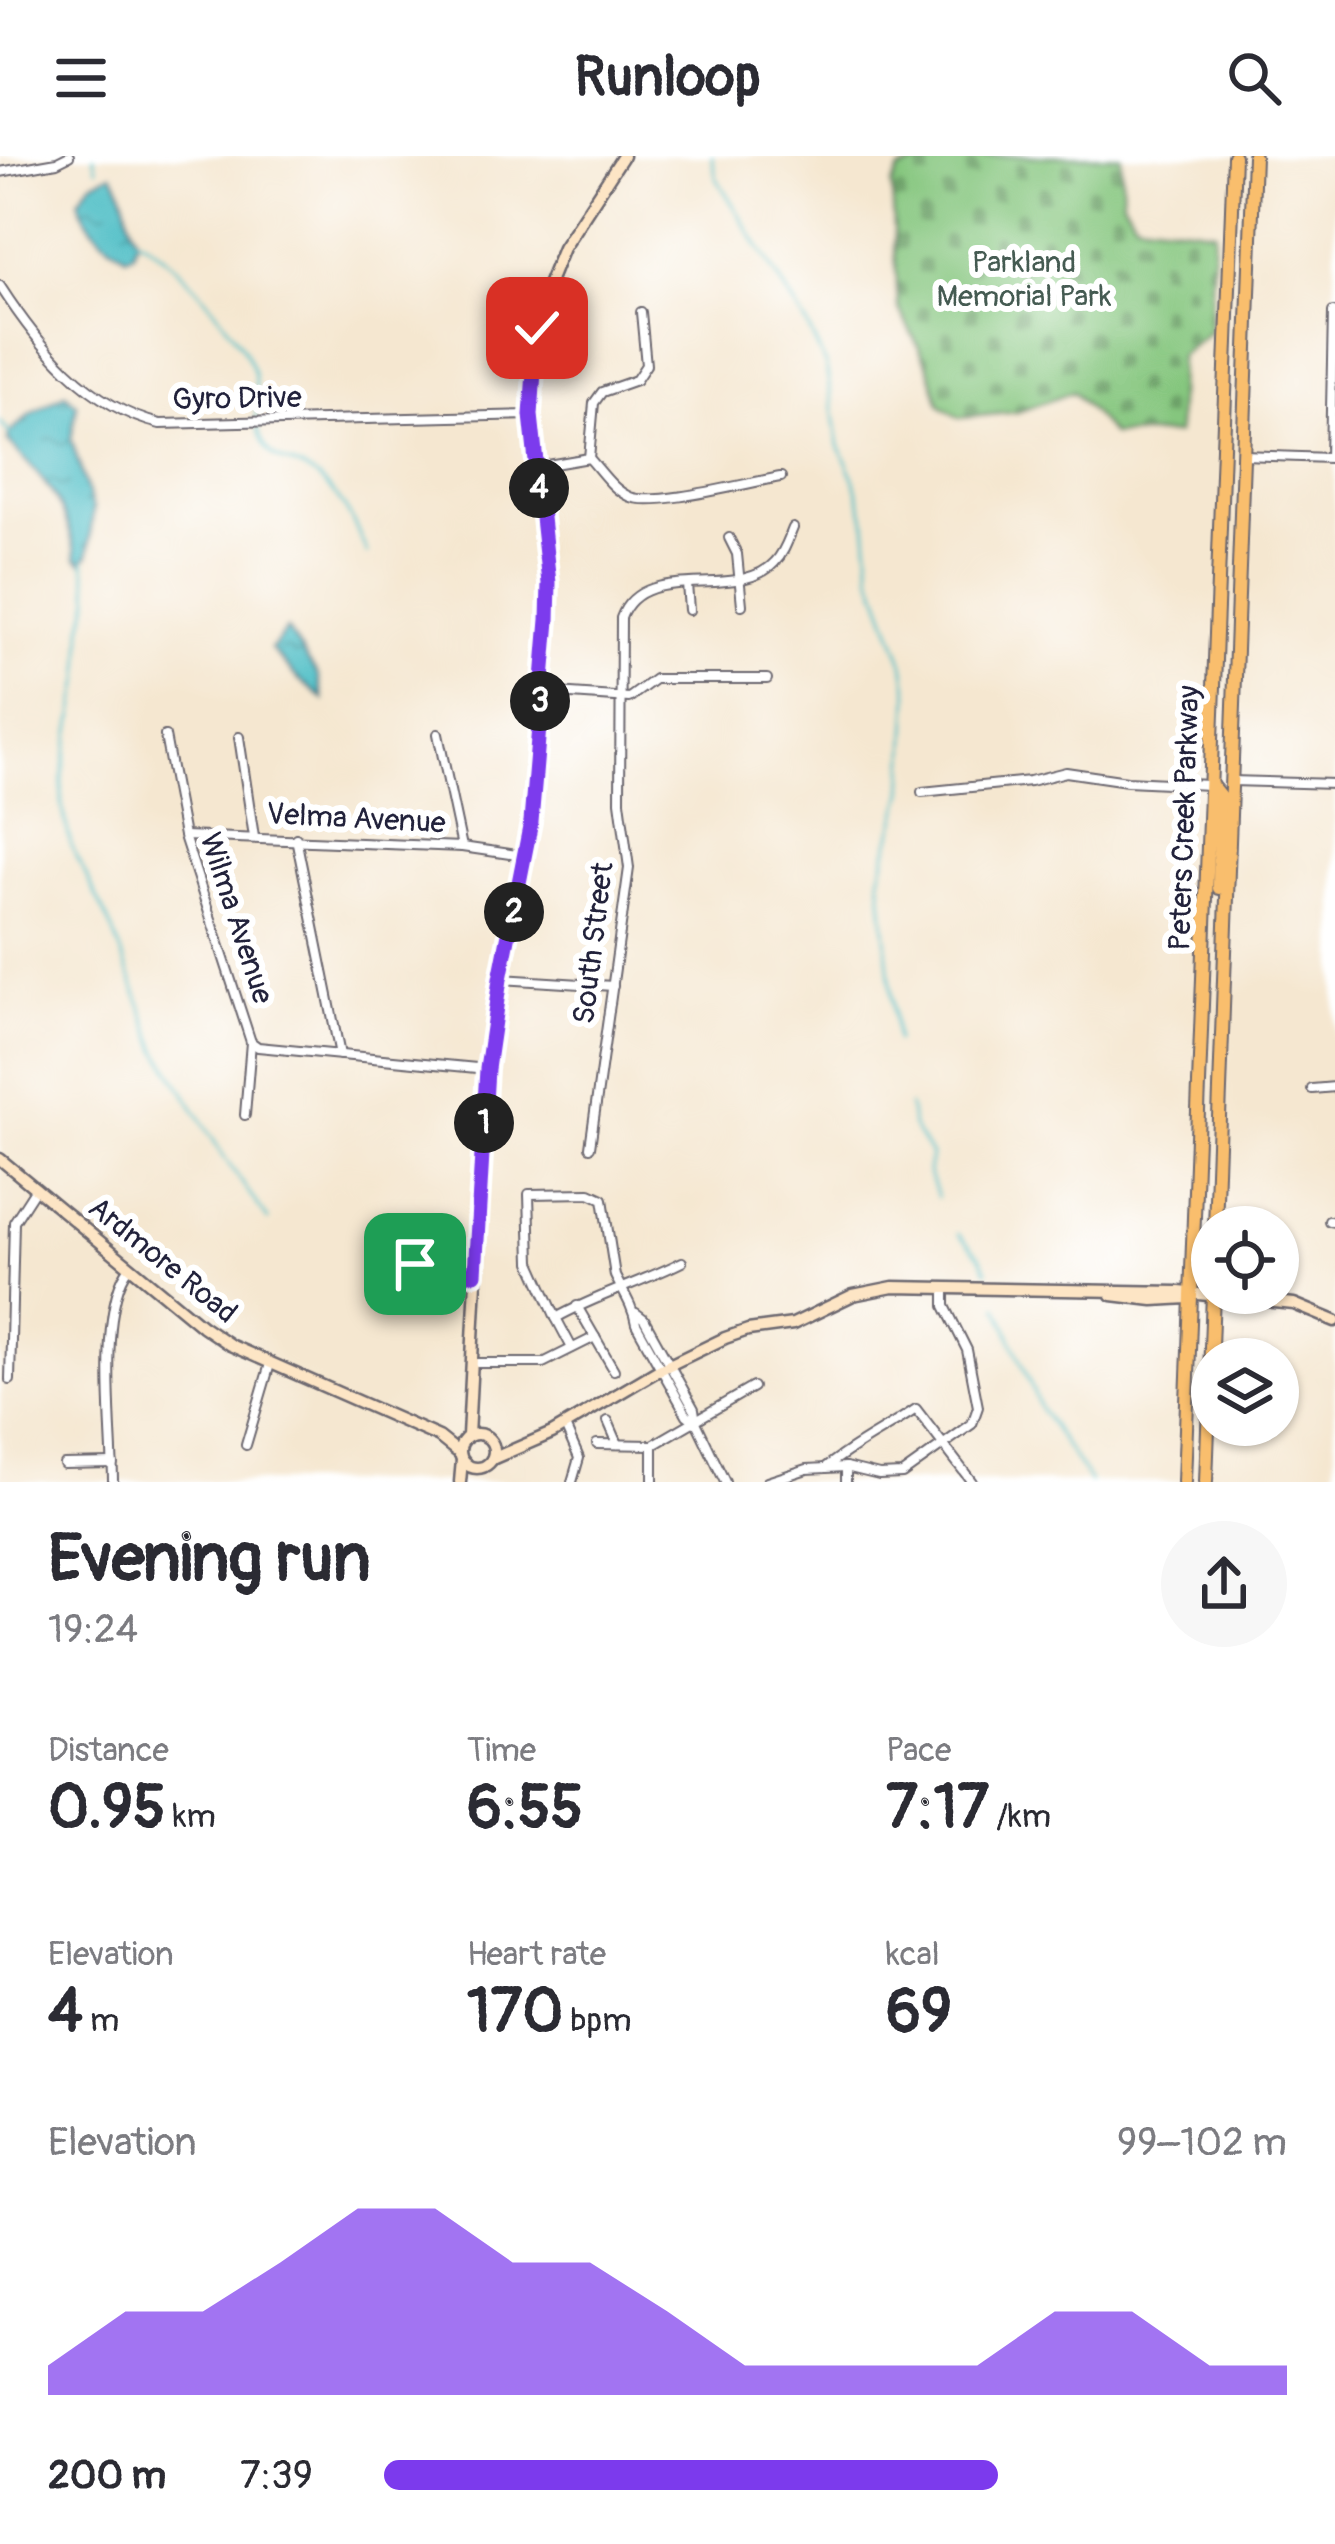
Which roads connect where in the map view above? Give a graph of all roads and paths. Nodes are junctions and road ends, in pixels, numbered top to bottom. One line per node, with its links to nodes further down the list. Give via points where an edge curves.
1 (69, 156): 5 (street)
2 (623, 156): 11 (street, via 550,275)
3 (1234, 156): 6 (main road, Peters Creek Parkway)
4 (1254, 156): 8 (main road, Peters Creek Parkway)
5 (0, 172)
6 (1233, 173): 8 (main road, via 1236,293); 23 (main road, Peters Creek Parkway)
7 (0, 286): 11 (street, Gyro Drive, via 33,338 134,418 160,424)
8 (1250, 296): 12 (main road, Peters Creek Parkway)
9 (640, 312): 13 (street, via 646,365 636,380 594,403)
10 (1333, 312): 12 (street, via 1330,458)
11 (531, 415): 14 (street)
12 (1243, 455): 29 (main road, Peters Creek Parkway)
13 (590, 458): 14 (street); 15 (street, via 634,499)
14 (536, 467): 24 (street, via 549,583)
15 (781, 477)
16 (793, 528): 18 (street, via 775,563)
17 (729, 538): 18 (street)
18 (741, 577): 19 (street); 20 (street)
19 (688, 584): 21 (street); 25 (street, South Street, via 649,589 626,602)
20 (742, 605)
21 (689, 610)
22 (767, 680): 25 (street, via 656,679)
23 (1213, 682): 29 (main road, via 1219,778); 30 (main road, Peters Creek Parkway)
24 (541, 692): 25 (street); 37 (street)
25 (620, 698): 40 (street, South Street, via 629,868)
26 (438, 734): 36 (street)
27 (165, 736): 33 (street, Wilma Avenue)
28 (239, 736): 34 (street)
29 (1231, 781): 31 (street); 38 (main road, Peters Creek Parkway)
30 (1210, 784): 32 (street, via 1066,772); 38 (main road, via 1220,796); 50 (main road, Peters Creek Parkway)
31 (1335, 784)
32 (922, 792)
33 (184, 836): 34 (street, Velma Avenue); 41 (street, Wilma Avenue)
34 (254, 837): 35 (street, Velma Avenue)
35 (296, 838): 36 (street, Velma Avenue); 42 (street)
36 (462, 847): 37 (street, Velma Avenue)
37 (525, 856): 39 (street)
38 (1226, 917): 51 (main road, Peters Creek Parkway)
39 (500, 979): 40 (street); 43 (street)
40 (613, 986): 47 (street, South Street)
41 (251, 1042): 42 (street); 46 (street, Wilma Avenue)
42 (340, 1055): 43 (street)
43 (487, 1069): 55 (street)
44 (1335, 1087): 45 (street)
45 (1312, 1089)
46 (245, 1115)
47 (590, 1148)
48 (0, 1159): 49 (street, Ardmore Road)
49 (36, 1188): 54 (street, Ardmore Road); 64 (street, via 14,1222)
50 (1194, 1206)
51 (1216, 1206)
52 (682, 1262): 57 (street)
53 (384, 1263): 55 (street)
54 (130, 1267): 67 (street, Ardmore Road, via 202,1327); 85 (street, via 111,1314)
55 (475, 1274): 68 (street)
56 (945, 1288): 58 (street); 69 (street, via 867,1290); 82 (street, via 978,1407 972,1424)
57 (622, 1289): 59 (street); 62 (street, via 603,1199 529,1194 531,1262); 69 (street)
58 (1191, 1296): 99 (main road, Peters Creek Parkway)
59 (577, 1306): 62 (street); 65 (street)
60 (1299, 1306): 63 (street)
61 (1212, 1314): 100 (main road)
62 (556, 1318): 66 (street)
63 (1335, 1321)
64 (5, 1335): 71 (street)
65 (595, 1337): 66 (street); 70 (street)
66 (573, 1348): 68 (street, via 543,1364)
67 (270, 1364): 79 (street); 80 (street, Ardmore Road)
68 (470, 1364): 80 (street)
69 (666, 1367): 74 (street); 75 (street)
70 (614, 1370)
71 (10, 1380)
72 (754, 1387): 74 (street)
73 (608, 1421): 78 (street)
74 (696, 1422): 81 (street); 95 (street)
75 (565, 1426): 83 (street); 93 (street, via 579,1458)
76 (493, 1444): 80 (street); 83 (street); 84 (street)
77 (597, 1444): 78 (street)
78 (618, 1444): 81 (street)
79 (246, 1445)
80 (466, 1445): 89 (street); 92 (street)
81 (652, 1445): 94 (street)
82 (944, 1445): 88 (street, via 916,1409); 90 (street); 98 (street)
83 (518, 1447): 84 (street)
84 (492, 1459): 89 (street)
85 (113, 1463): 86 (street); 91 (street)
86 (64, 1464)
87 (846, 1467): 88 (street); 90 (street); 97 (street)
88 (824, 1468): 96 (street)
89 (475, 1469): 92 (street)
90 (895, 1479)
91 (113, 1482)
92 (462, 1482)
93 (572, 1482)
94 (653, 1482)
95 (725, 1482)
96 (767, 1482)
97 (846, 1482)
98 (972, 1482)
99 (1184, 1482)
100 (1206, 1482)

